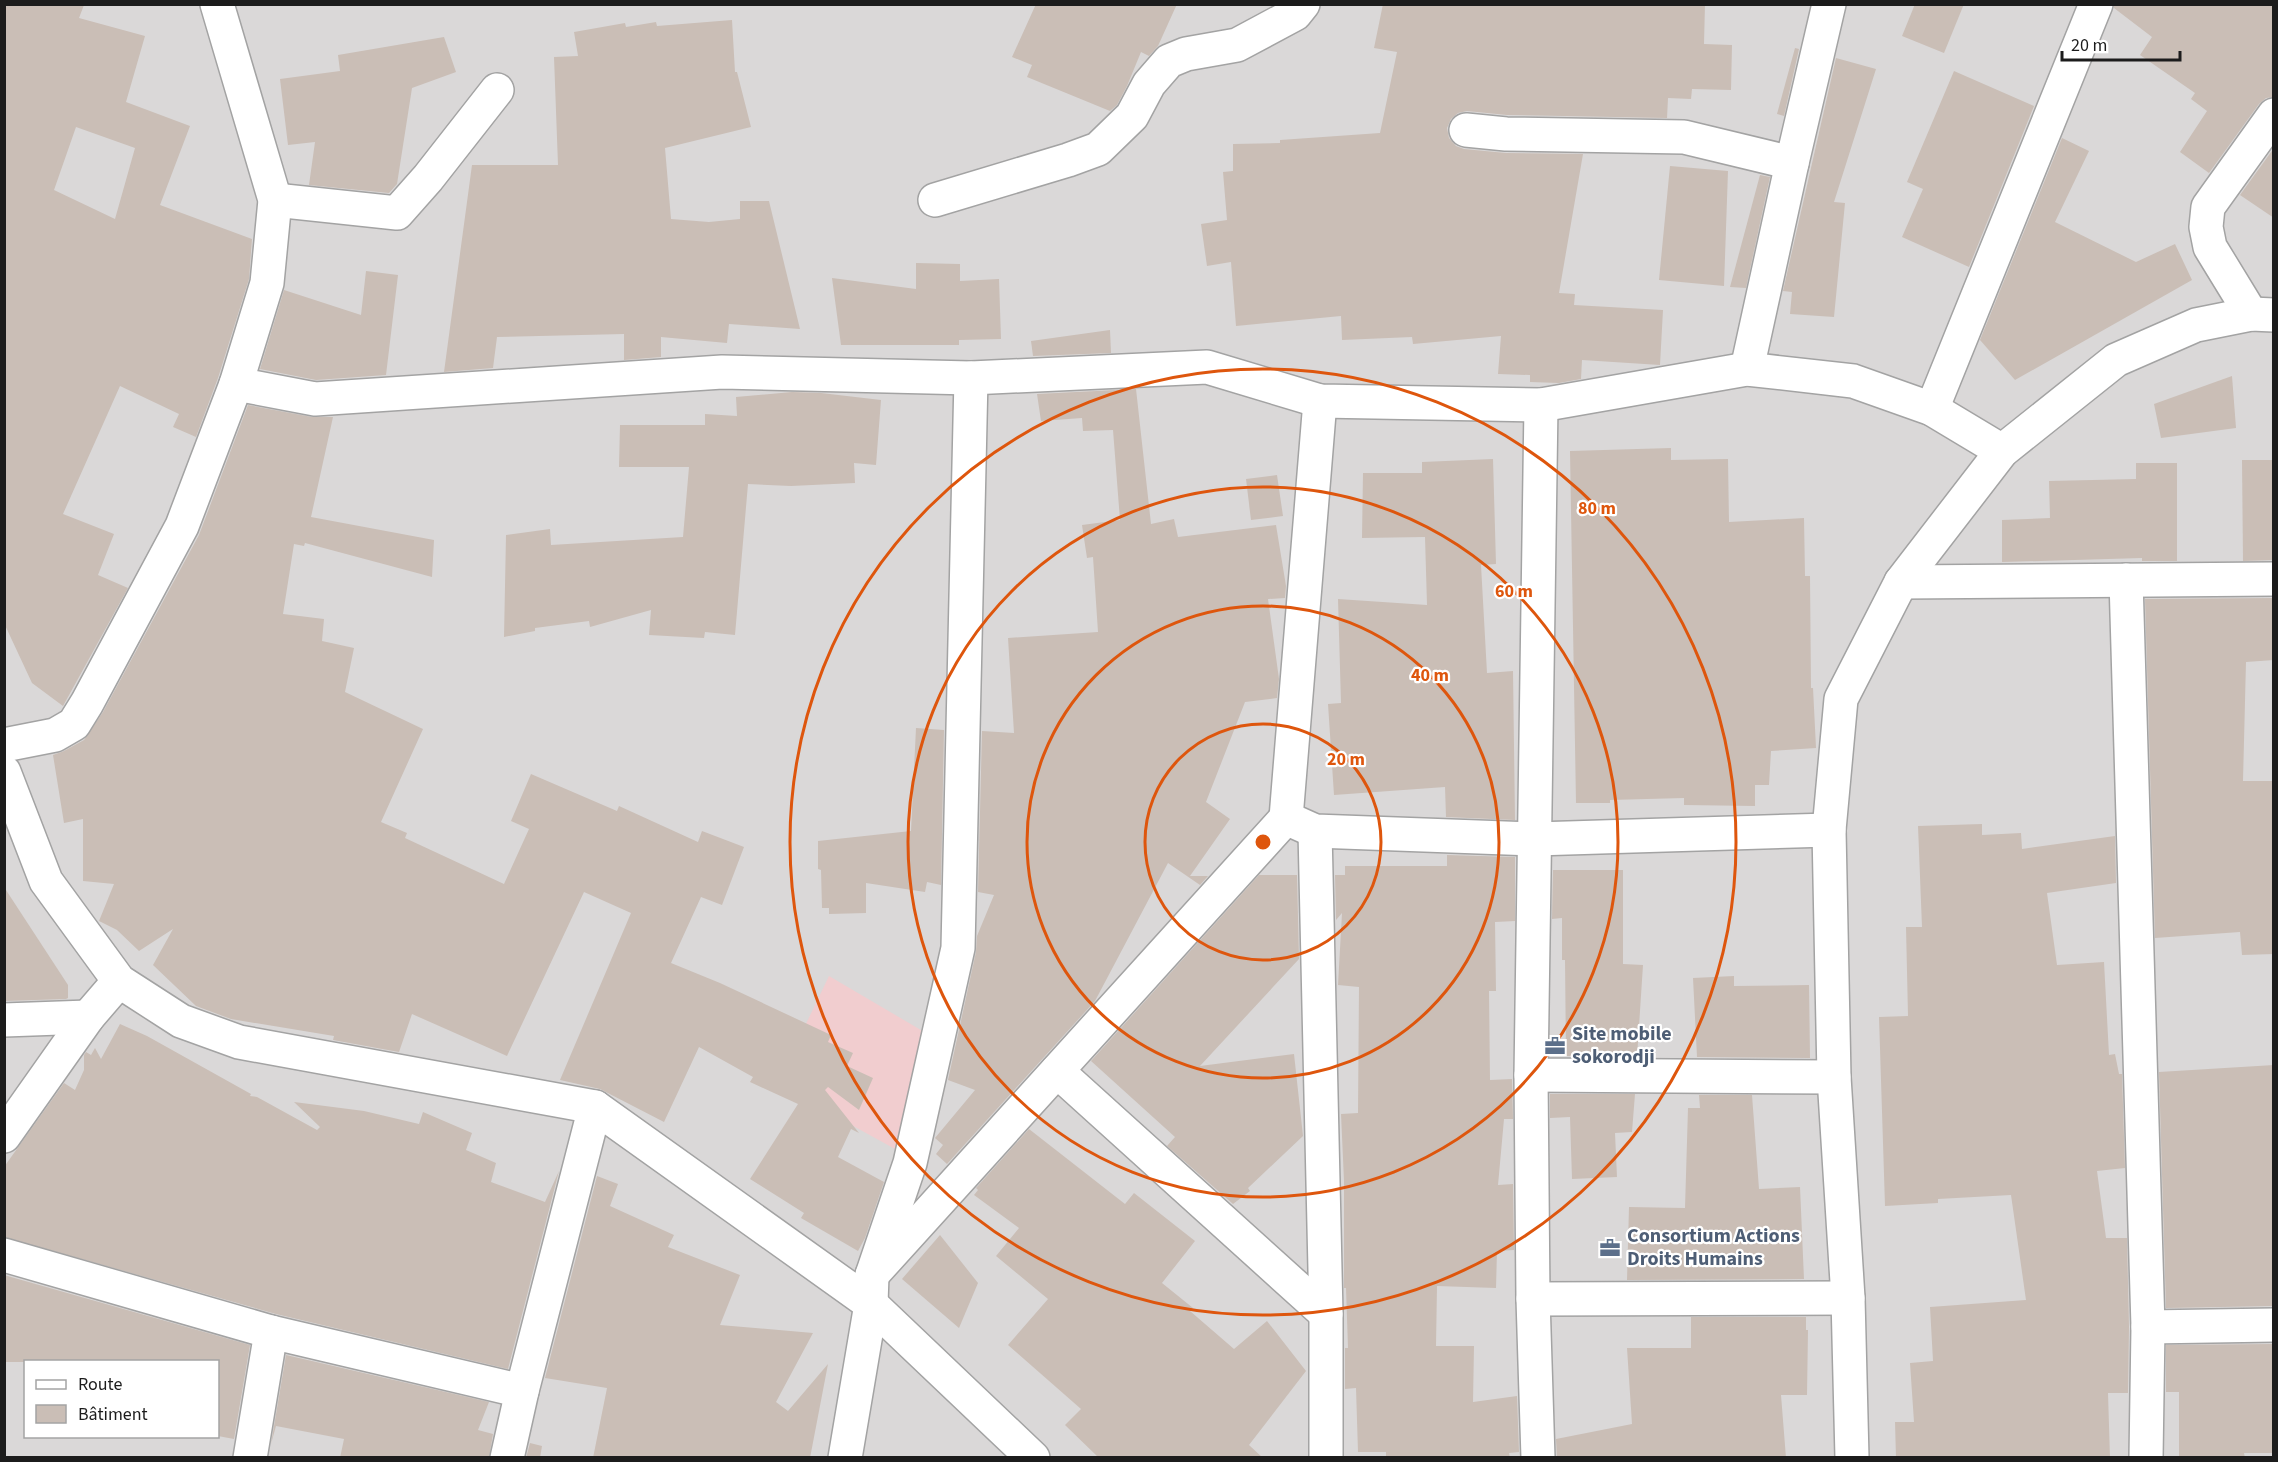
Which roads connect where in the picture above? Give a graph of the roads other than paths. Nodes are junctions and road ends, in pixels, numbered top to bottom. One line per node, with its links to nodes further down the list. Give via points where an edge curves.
1 (217, 4): 9 (street)
2 (1303, 4): 10 (street, via 1295,14 1237,45 1169,61 1149,84 1132,116 1098,149)
3 (1829, 4): 8 (street)
4 (2096, 4): 17 (street)
5 (497, 90): 9 (street, via 397,213)
6 (2274, 114): 11 (street, via 2208,207 2206,227 2210,247)
7 (1466, 130): 8 (street, via 1684,137)
8 (1792, 163): 12 (street)
9 (275, 200): 14 (street, via 267,283)
10 (935, 200)
11 (2262, 315): 18 (street, via 2196,325 2116,360)
12 (1747, 369): 16 (street); 17 (street, via 1853,381)
13 (971, 378): 14 (street, via 722,372 315,399); 15 (street, via 1207,368); 37 (street, via 958,948 910,1163)
14 (236, 384): 22 (street, via 182,526 87,703 74,723 55,735)
15 (1320, 401): 16 (street); 24 (street)
16 (1541, 405): 27 (street)
17 (1932, 409): 18 (street)
18 (2002, 451): 21 (street)
19 (2274, 579): 20 (street)
20 (2126, 580): 21 (street); 42 (street)
21 (1900, 582): 25 (street, via 1841,699)
22 (4, 745)
23 (4, 772): 28 (street, via 46,881)
24 (1286, 818): 26 (street); 31 (street)
25 (1829, 830): 27 (street); 33 (street)
26 (1315, 831): 27 (street); 40 (street)
27 (1535, 838): 32 (street)
28 (119, 981): 29 (street); 34 (street, via 181,1021 238,1042)
29 (88, 1017): 30 (street); 35 (street)
30 (4, 1020)
31 (1057, 1071): 37 (street); 40 (street)
32 (1531, 1075): 33 (street); 39 (street)
33 (1834, 1077): 38 (street)
34 (595, 1107): 37 (street); 44 (street)
35 (4, 1136)
36 (4, 1255): 43 (street)
37 (872, 1289): 47 (street); 48 (street)
38 (1848, 1298): 39 (street); 51 (street)
39 (1533, 1299): 50 (street)
40 (1326, 1314): 49 (street)
41 (2274, 1325): 42 (street)
42 (2148, 1327): 52 (street)
43 (271, 1332): 44 (street); 45 (street)
44 (522, 1391): 46 (street)
45 (250, 1458)
46 (507, 1458)
47 (845, 1458)
48 (1033, 1458)
49 (1326, 1458)
50 (1538, 1458)
51 (1852, 1458)
52 (2146, 1458)

